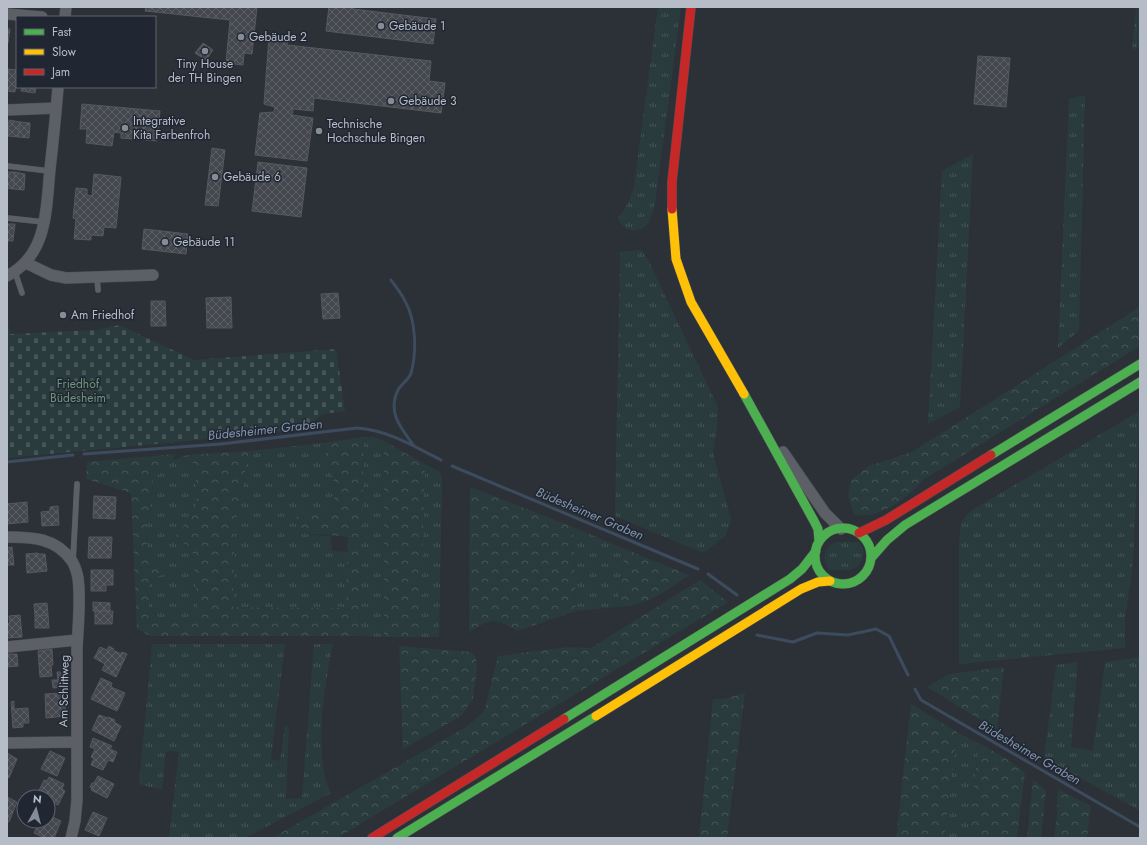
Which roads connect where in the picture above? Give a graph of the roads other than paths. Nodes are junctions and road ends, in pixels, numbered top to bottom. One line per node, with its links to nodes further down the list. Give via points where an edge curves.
1 (691, 7): 19 (main road, via 672,182 676,259 691,302)
2 (7, 14): 3 (street)
3 (30, 16)
4 (58, 88): 5 (street)
5 (56, 108): 6 (street); 8 (street)
6 (7, 110)
7 (7, 166): 8 (lane)
8 (50, 171): 10 (street)
9 (7, 218): 10 (lane)
10 (45, 222): 11 (street)
11 (26, 263): 12 (street); 14 (street, via 50,275)
12 (11, 274): 16 (lane)
13 (153, 275): 14 (street)
14 (97, 278): 15 (lane)
15 (98, 290)
16 (22, 293)
17 (1140, 364): 22 (main road, via 886,520)
18 (1140, 382): 26 (main road, via 905,525 887,538)
19 (754, 412): 21 (street, via 825,513); 24 (main road, via 814,521)
20 (77, 484): 27 (lane)
21 (841, 528): 22 (main road); 24 (main road, via 827,533)
22 (859, 533): 26 (main road, via 870,546)
23 (7, 537): 27 (street, via 31,537 51,543 64,551)
24 (819, 542): 25 (main road)
25 (816, 551): 28 (main road, via 817,565); 34 (main road, via 798,574 789,580)
26 (872, 557): 28 (main road, via 866,572 854,582 838,584)
27 (73, 563): 29 (street, Am Schlittweg, via 78,577 80,599)
28 (830, 581): 35 (main road, via 818,582 801,589)
29 (78, 640): 30 (street); 31 (street, Am Schlittweg)
30 (7, 647)
31 (76, 742): 32 (street, Am Schlittweg); 33 (street, Am Schlittweg, via 77,800)
32 (7, 743)
33 (71, 838)
34 (372, 838)
35 (397, 838)

